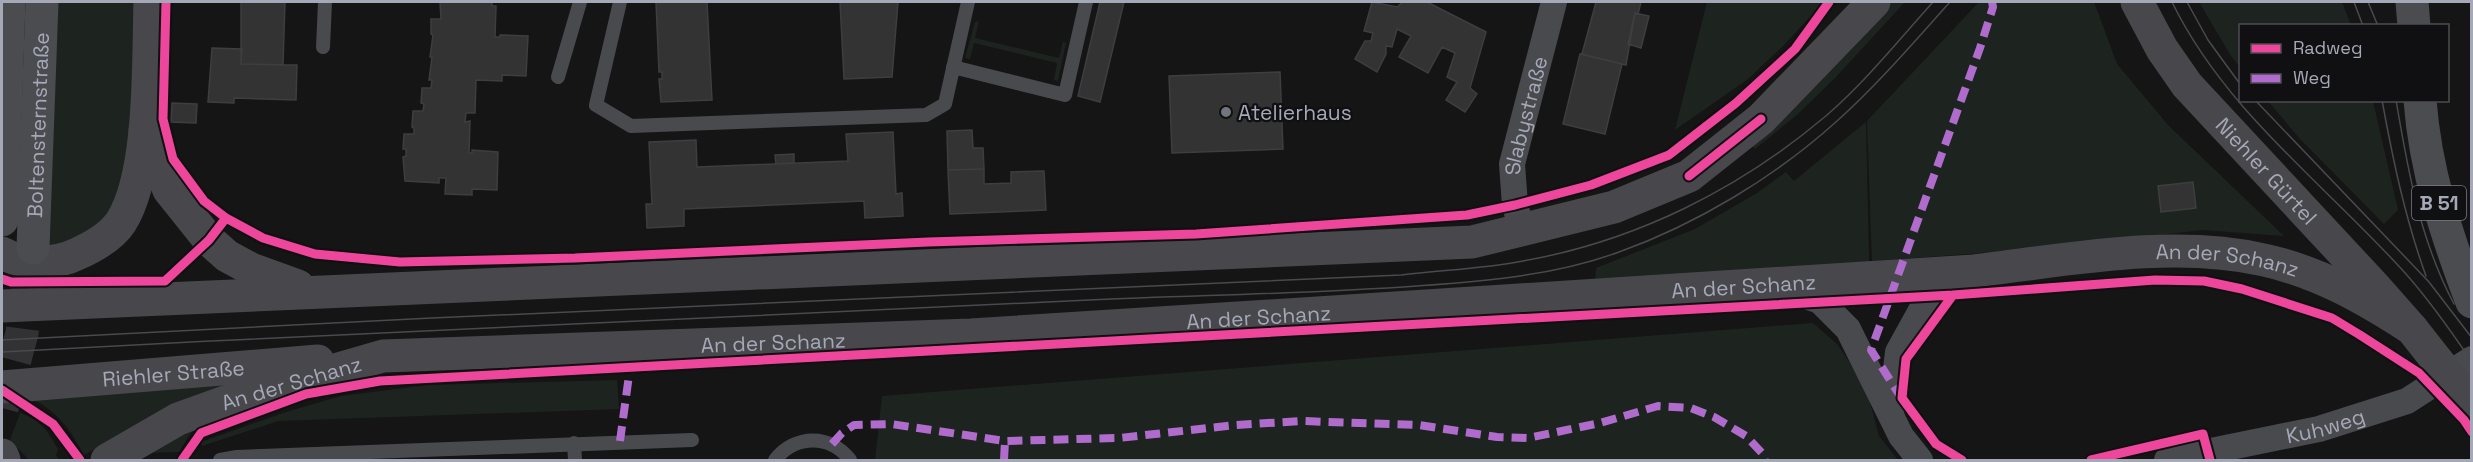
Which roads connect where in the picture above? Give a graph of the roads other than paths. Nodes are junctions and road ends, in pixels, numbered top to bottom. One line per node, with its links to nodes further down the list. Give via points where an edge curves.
1 (9, 2): 24 (main road, Boltensternstraße)
2 (42, 2): 26 (main road, Boltensternstraße)
3 (150, 2): 23 (main road)
4 (325, 2): 18 (lane)
5 (580, 2): 20 (lane)
6 (621, 2): 19 (lane, via 596,105 631,126 926,115 945,104)
7 (968, 2): 19 (lane)
8 (1086, 2): 19 (lane, via 1065,95)
9 (1554, 2): 25 (street, Slabystraße, via 1512,164 1515,205)
10 (1874, 2): 25 (main road, via 1761,119 1689,176 1614,207)
11 (2137, 2): 31 (main road, Niehler Gürtel, via 2187,85)
12 (2401, 2): 15 (main road)
13 (2412, 2): 16 (main road)
14 (2426, 2): 17 (main road)
15 (2413, 24)
16 (2414, 24)
17 (2428, 24)
18 (323, 47)
19 (953, 67)
20 (558, 77)
21 (2420, 102): 32 (main road, B 51, via 2422,136 2446,236)
22 (2434, 102): 28 (main road, B 51, via 2451,216)
23 (145, 131): 26 (main road, via 133,200 119,225 96,246 68,259 40,262 10,257); 30 (main road, via 169,190 227,256 291,285)
24 (2, 220)
25 (1522, 231): 30 (main road, via 1472,242)
26 (17, 250)
27 (1974, 271): 29 (main road, An der Schanz); 31 (main road, An der Schanz, via 2120,254 2206,251 2265,260); 38 (street, via 1929,296 1898,352)
28 (2472, 272)
29 (1773, 285): 34 (main road, An der Schanz, via 982,334); 38 (street, via 1820,301 1848,329)
30 (329, 291): 33 (main road)
31 (2371, 293): 35 (main road, An der Schanz)
32 (2472, 302)
33 (2, 306)
34 (383, 356): 36 (main road, Riehler Straße); 43 (main road, An der Schanz, via 178,419)
35 (2457, 363): 37 (main road, An der Schanz); 49 (street, Kuhweg, via 2407,401 2319,429)
36 (2, 387)
37 (2472, 405)
38 (1891, 414): 48 (street, via 1901,436)
39 (692, 440): 40 (lane)
40 (574, 443): 44 (lane); 45 (lane)
41 (2, 455): 42 (main road)
42 (4, 460)
43 (107, 460)
44 (220, 460)
45 (575, 460)
46 (775, 460): 47 (lane, via 788,447 817,440 832,444)
47 (850, 460)
48 (1920, 460)
49 (2167, 460)

